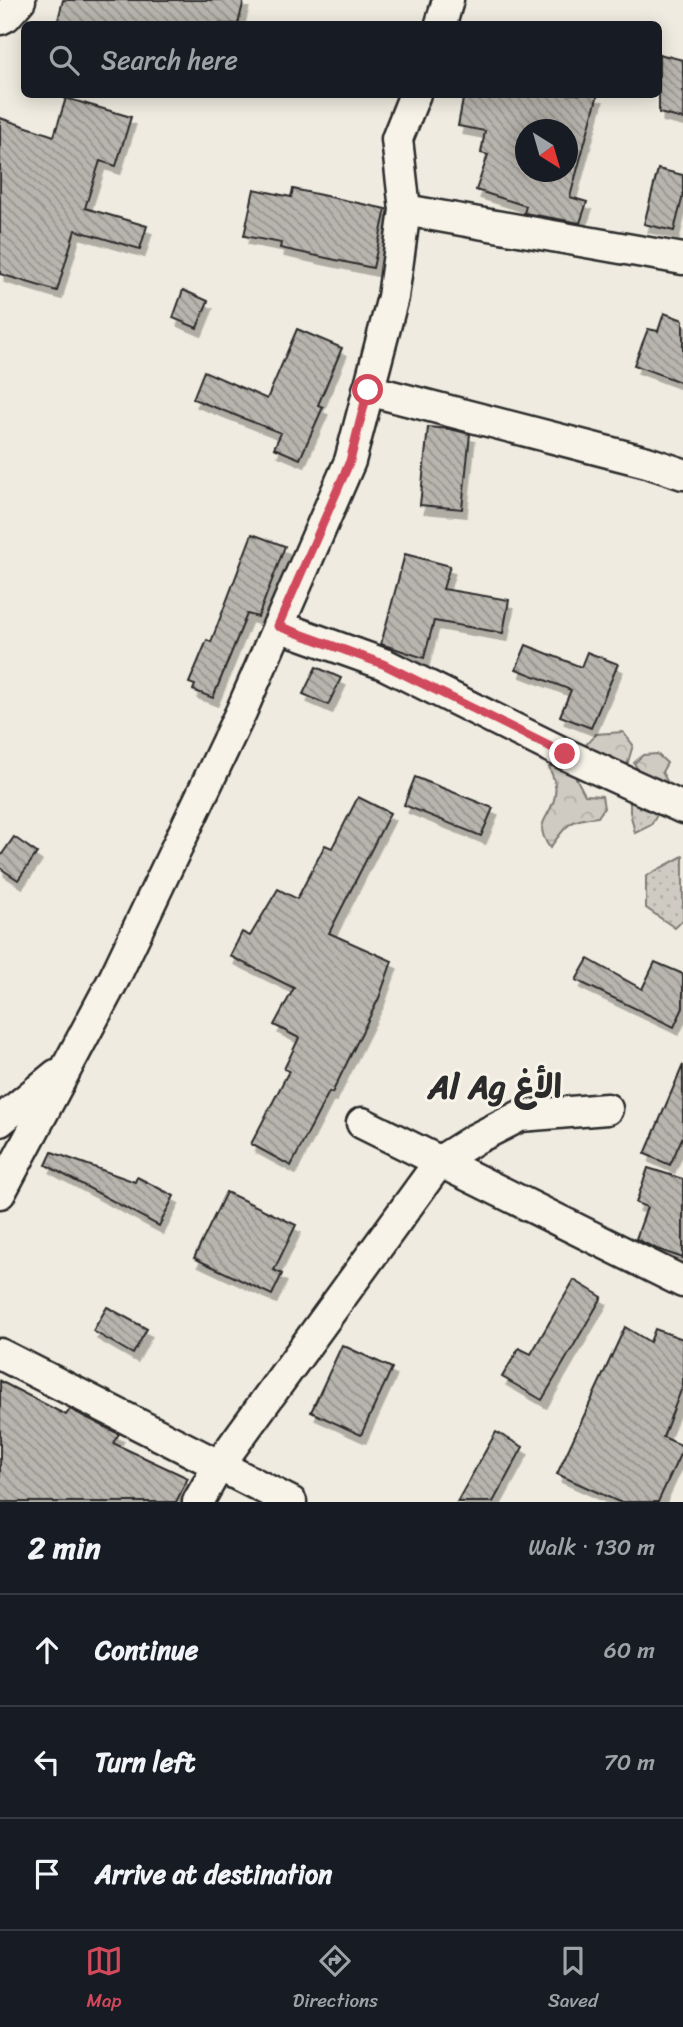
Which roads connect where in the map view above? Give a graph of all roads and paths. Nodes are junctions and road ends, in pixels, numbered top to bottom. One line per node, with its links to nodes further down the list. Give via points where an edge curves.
1 (20, 0): 3 (street)
2 (448, 0): 4 (street)
3 (0, 19)
4 (442, 21)
5 (413, 98): 6 (street, via 397,139)
6 (405, 210): 7 (street); 8 (street, via 393,297)
7 (683, 259)
8 (368, 390): 9 (street); 10 (street, via 350,461)
9 (683, 474)
10 (278, 626): 11 (street, via 383,664); 12 (street, via 115,977)
11 (683, 808)
12 (68, 1066): 14 (street); 17 (street)
13 (607, 1109): 16 (street, via 520,1116)
14 (0, 1121)
15 (362, 1123): 16 (street)
16 (440, 1161): 18 (street); 20 (street)
17 (0, 1193)
18 (683, 1282)
19 (0, 1354): 20 (street)
20 (219, 1465): 21 (street); 22 (street)
21 (198, 1502)
22 (291, 1502)

